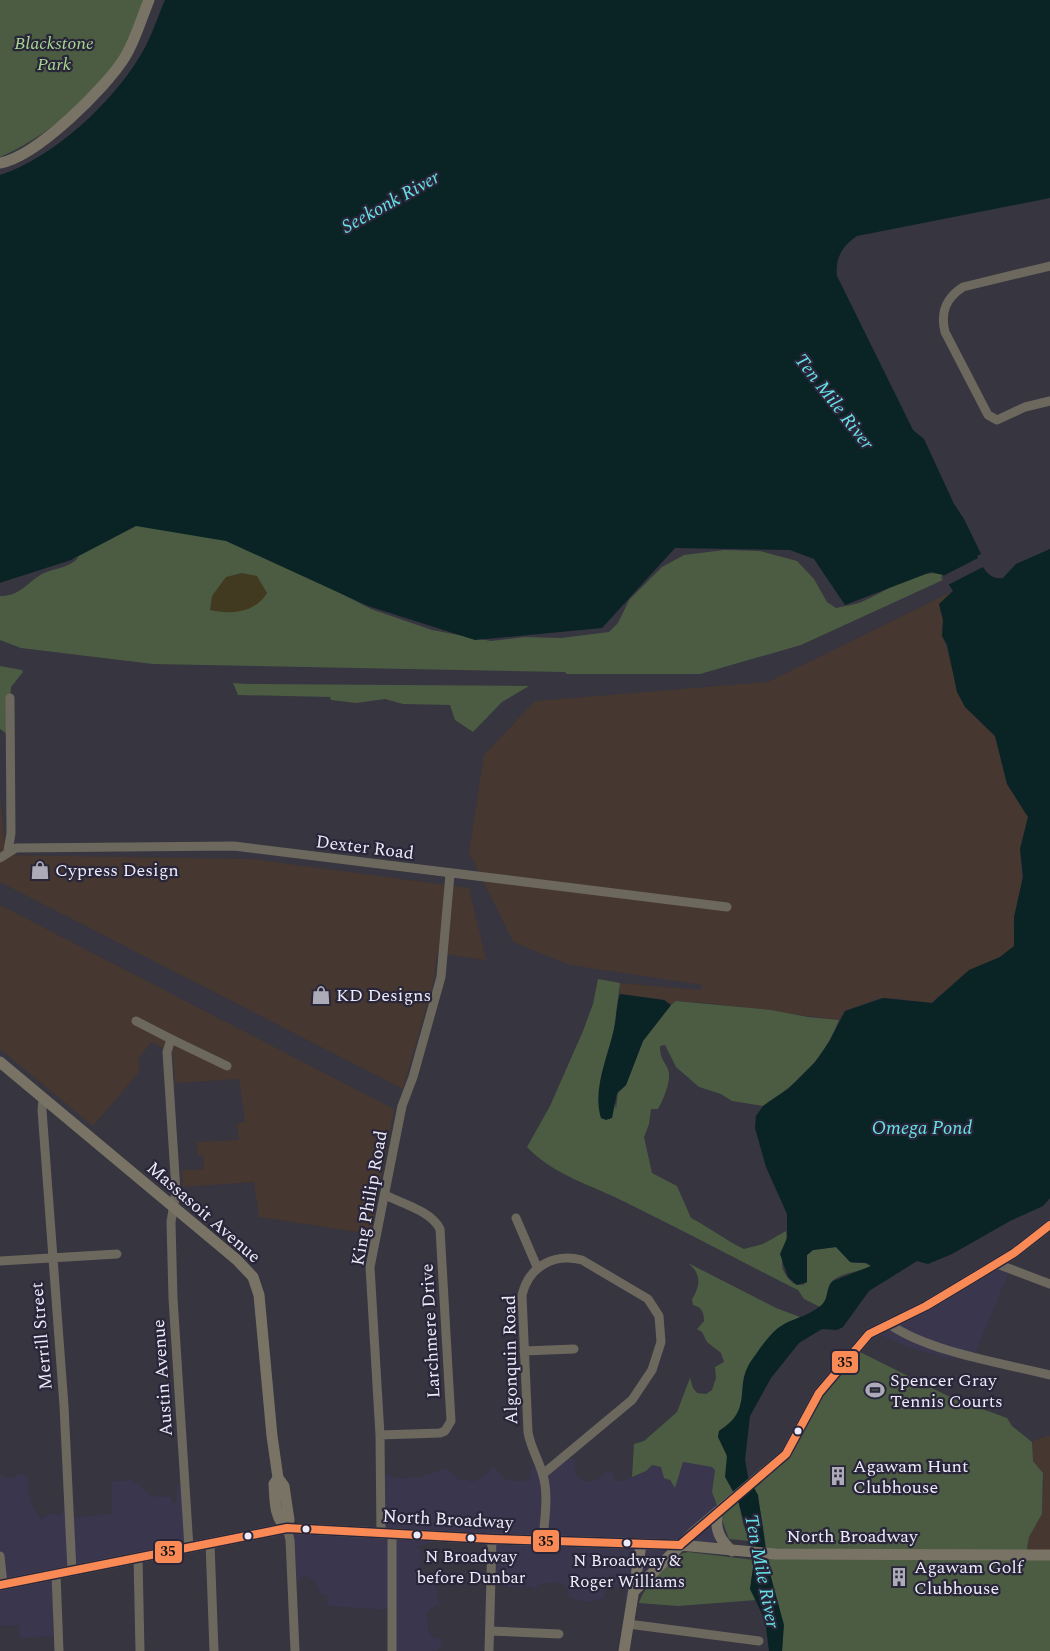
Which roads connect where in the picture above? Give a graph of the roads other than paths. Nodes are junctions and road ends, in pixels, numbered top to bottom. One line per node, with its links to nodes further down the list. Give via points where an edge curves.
1 (149, 0): 2 (main road, via 126,56 107,81 47,137 18,156)
2 (0, 163)
3 (1050, 266): 4 (street, via 963,287 947,302 942,322 944,332 984,409 992,418 997,420 1025,407)
4 (1050, 401)
5 (10, 698): 6 (street, via 11,833)
6 (8, 851): 7 (street); 8 (street, Dexter Road, via 33,847 234,846)
7 (0, 858)
8 (450, 874): 9 (street, Dexter Road); 15 (street, King Philip Road, via 440,977 415,1072 402,1106)
9 (727, 908)
10 (136, 1020): 11 (street)
11 (171, 1038): 13 (street); 16 (street, Austin Avenue, via 167,1052 176,1191)
12 (0, 1062): 14 (main road, Massasoit Avenue)
13 (227, 1066)
14 (44, 1098): 16 (main road, Massasoit Avenue); 20 (street, Merrill Street, via 42,1110)
15 (384, 1194): 29 (street, King Philip Road, via 370,1272); 29 (street, Larchmere Drive, via 429,1216 440,1229 451,1421 440,1433)
16 (173, 1206): 32 (main road, Massasoit Avenue, via 240,1263 256,1283 278,1478 284,1486 289,1520); 39 (street, Austin Avenue, via 173,1298)
17 (516, 1218): 23 (street)
18 (1050, 1225): 22 (main road)
19 (117, 1254): 20 (street)
20 (51, 1259): 21 (street); 44 (street, Merrill Street)
21 (0, 1261)
22 (997, 1264): 24 (street); 25 (main road)
23 (537, 1267): 27 (street, Algonquin Road, via 522,1295); 30 (street, via 561,1259 582,1260 648,1299 659,1316 662,1329 652,1370 632,1400)
24 (1050, 1284)
25 (889, 1324): 28 (street, via 901,1332 961,1353); 31 (main road, via 874,1330 818,1393 786,1454)
26 (574, 1348): 27 (street)
27 (524, 1351): 30 (street, Algonquin Road, via 528,1432)
28 (1050, 1376)
29 (380, 1435): 33 (street, King Philip Road)
30 (543, 1474): 35 (street, Algonquin Road, via 546,1486)
31 (717, 1512): 38 (main road); 40 (main road, via 718,1534)
32 (287, 1528): 33 (main road, North Broadway); 36 (main road, North Broadway); 55 (street)
33 (386, 1534): 34 (main road, North Broadway); 56 (street, King Philip Road)
34 (492, 1539): 35 (main road, North Broadway); 49 (street)
35 (543, 1540): 37 (main road, North Broadway)
36 (210, 1544): 39 (main road, North Broadway); 54 (street)
37 (641, 1545): 38 (main road, North Broadway); 47 (main road)
38 (680, 1545): 40 (main road, North Broadway); 47 (main road)
39 (189, 1548): 43 (main road, North Broadway)
40 (732, 1551): 41 (main road, North Broadway)
41 (1050, 1555)
42 (0, 1556): 46 (street)
43 (138, 1558): 44 (main road, North Broadway); 53 (street)
44 (72, 1571): 45 (main road, North Broadway)
45 (56, 1574): 46 (main road, North Broadway); 52 (street)
46 (2, 1585)
47 (634, 1591): 48 (main road)
48 (628, 1624): 51 (street); 58 (main road)
49 (490, 1631): 50 (street); 57 (street)
50 (559, 1634)
51 (759, 1641)
52 (59, 1651)
53 (140, 1651)
54 (214, 1651)
55 (295, 1651)
56 (392, 1651)
57 (489, 1651)
58 (624, 1651)

